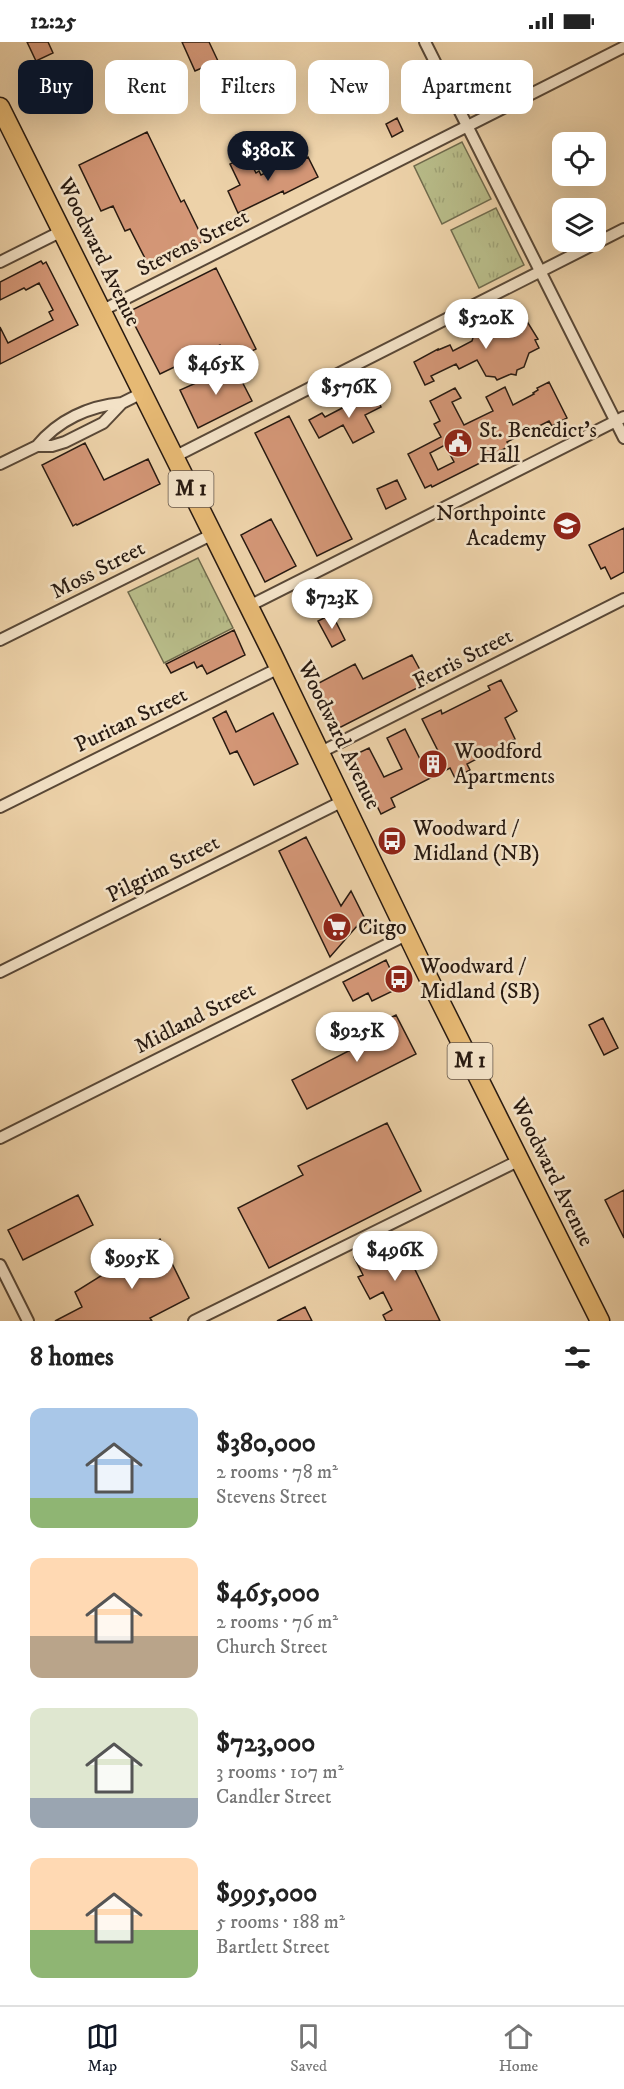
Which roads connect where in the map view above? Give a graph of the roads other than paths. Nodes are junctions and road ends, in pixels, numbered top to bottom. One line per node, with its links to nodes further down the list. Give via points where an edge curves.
1 (425, 42): 4 (street)
2 (624, 47): 4 (street, Stevens Street)
3 (0, 107): 6 (main road, Woodward Avenue / M 1)
4 (468, 126): 8 (street); 9 (street, Stevens Street)
5 (624, 229): 8 (street)
6 (62, 231): 7 (street); 9 (main road, Woodward Avenue / M 1)
7 (0, 262)
8 (540, 271): 12 (street); 15 (street)
9 (102, 311): 10 (main road, Woodward Avenue / M 1)
10 (142, 393): 11 (street); 15 (main road, Woodward Avenue / M 1)
11 (122, 403): 14 (street, via 95,407 56,426); 14 (street, via 103,423 65,442)
12 (620, 419): 13 (street); 19 (street)
13 (624, 438)
14 (37, 446): 16 (street)
15 (174, 457): 17 (main road, Woodward Avenue / M 1)
16 (0, 464)
17 (213, 534): 19 (main road, Woodward Avenue / M 1); 20 (street, Moss Street)
18 (624, 600): 22 (street, Ferris Street)
19 (249, 606): 21 (main road, Woodward Avenue / M 1)
20 (0, 640)
21 (279, 668): 22 (main road, Woodward Avenue / M 1); 24 (street, Puritan Street)
22 (320, 753): 23 (main road, Woodward Avenue / M 1)
23 (344, 801): 25 (main road, Woodward Avenue / M 1); 26 (street, Pilgrim Street)
24 (0, 807)
25 (408, 934): 27 (street, Midland Street); 28 (main road, Woodward Avenue / M 1)
26 (0, 972)
27 (0, 1138)
28 (520, 1160): 31 (street); 32 (main road, Woodward Avenue / M 1)
29 (0, 1265): 30 (street)
30 (28, 1321)
31 (194, 1321)
32 (600, 1321)

